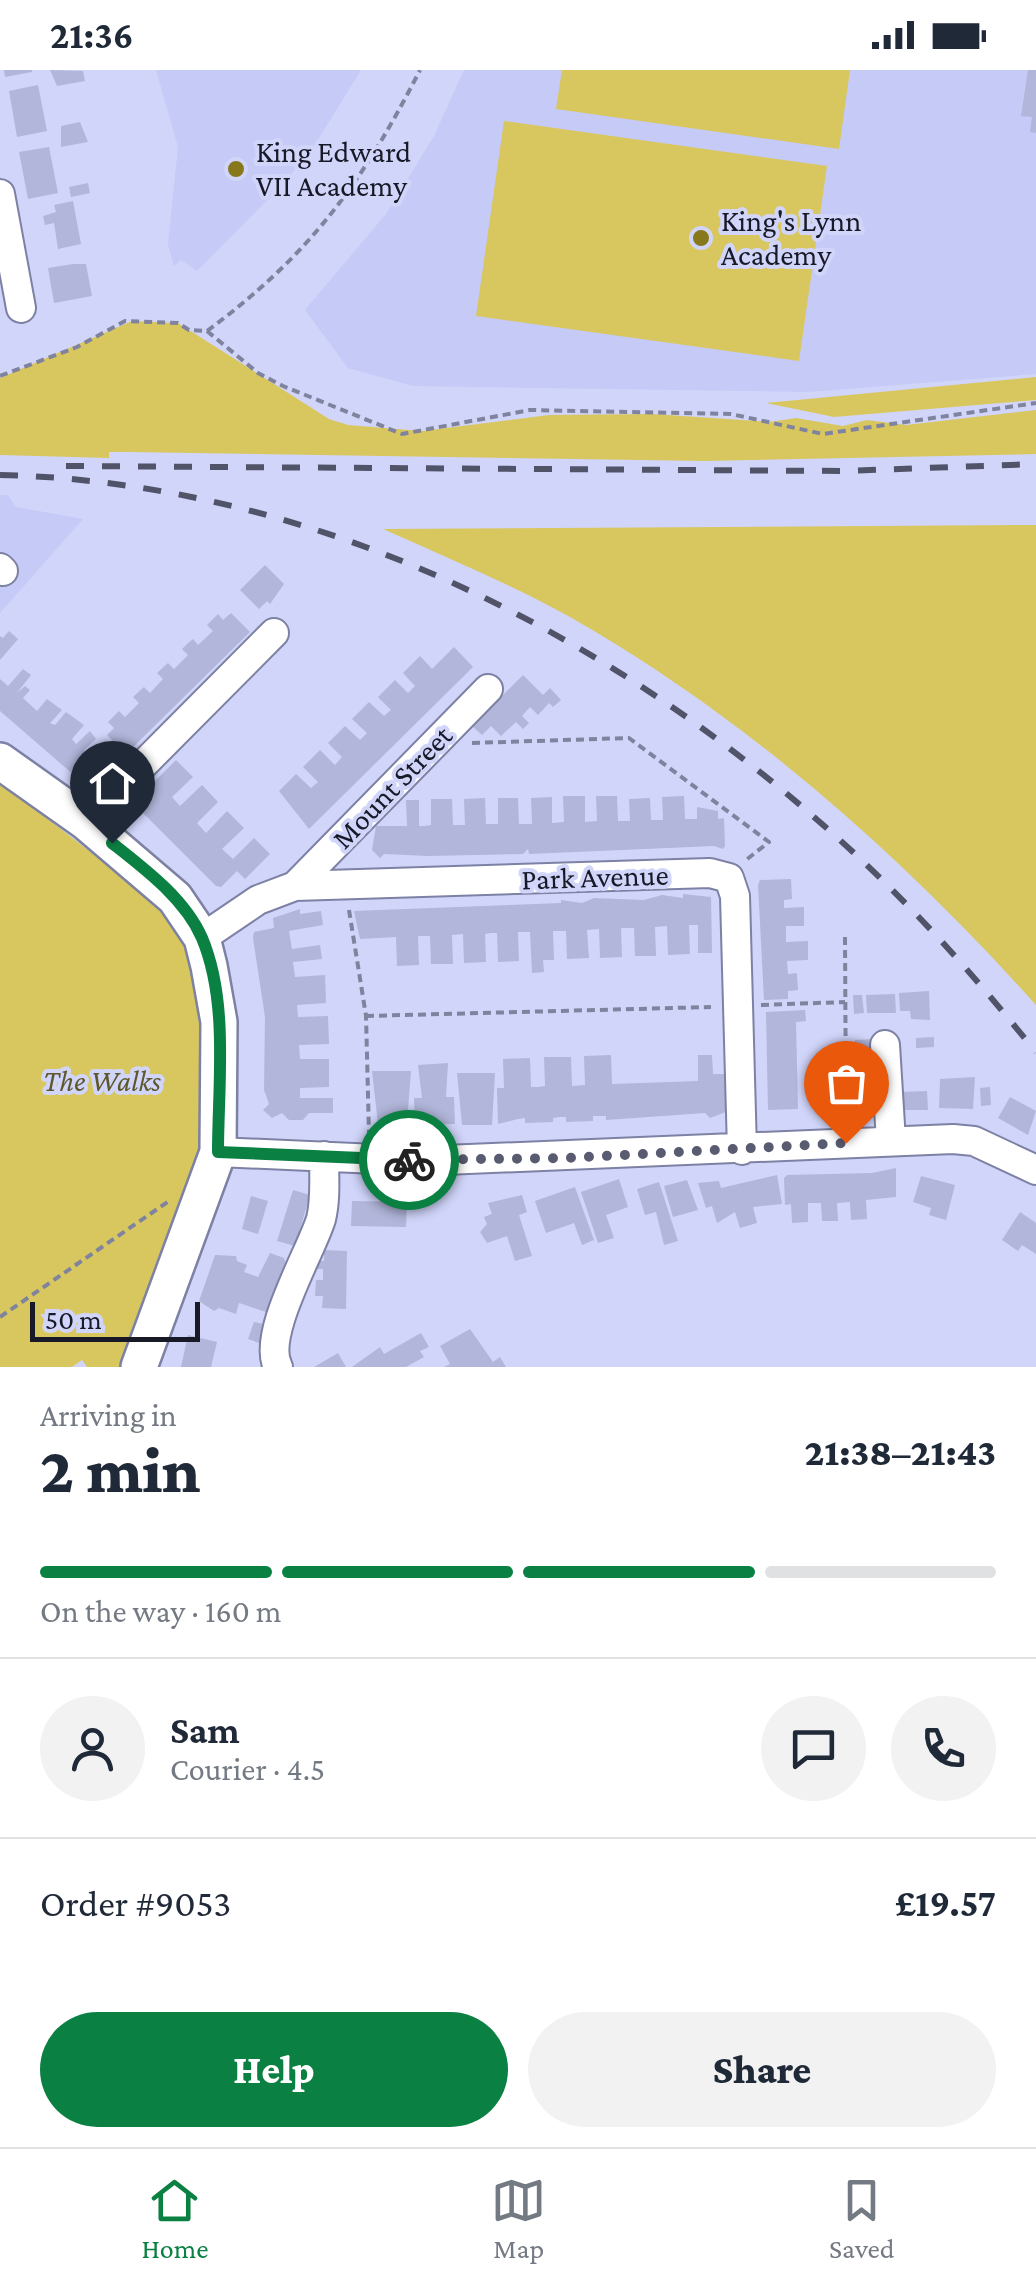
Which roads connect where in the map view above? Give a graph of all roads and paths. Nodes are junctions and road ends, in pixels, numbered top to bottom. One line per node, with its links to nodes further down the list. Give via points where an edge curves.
1 (420, 70): 4 (path, via 342,204 298,254)
2 (0, 194): 3 (street)
3 (22, 308)
4 (208, 331): 5 (path, via 125,321); 6 (path, via 283,386 402,434 530,410 731,414 823,434)
5 (0, 376)
6 (1036, 403)
7 (274, 633): 11 (street)
8 (488, 689): 9 (street, Mount Street)
9 (436, 742): 12 (path, via 629,738 769,842); 14 (street, Mount Street)
10 (0, 760): 11 (main road)
11 (86, 822): 16 (main road, via 175,898)
12 (730, 878): 13 (street, Park Avenue, via 710,873); 18 (street)
13 (345, 885): 14 (street, Park Avenue); 19 (path)
14 (295, 886): 16 (street, Park Avenue, via 258,900)
15 (846, 937): 17 (path)
16 (202, 938): 26 (main road, via 218,1022)
17 (845, 1002): 18 (path); 22 (path)
18 (738, 1006): 19 (path); 23 (street)
19 (366, 1016): 25 (path)
20 (884, 1044): 21 (street)
21 (891, 1141): 22 (street); 27 (street, via 974,1141)
22 (846, 1143): 23 (street)
23 (742, 1150): 25 (street)
24 (324, 1156): 25 (street); 26 (street); 30 (street, via 320,1221 278,1332)
25 (369, 1158)
26 (215, 1162): 28 (path); 29 (main road)
27 (1036, 1170)
28 (0, 1317)
29 (140, 1367)
30 (278, 1367)

